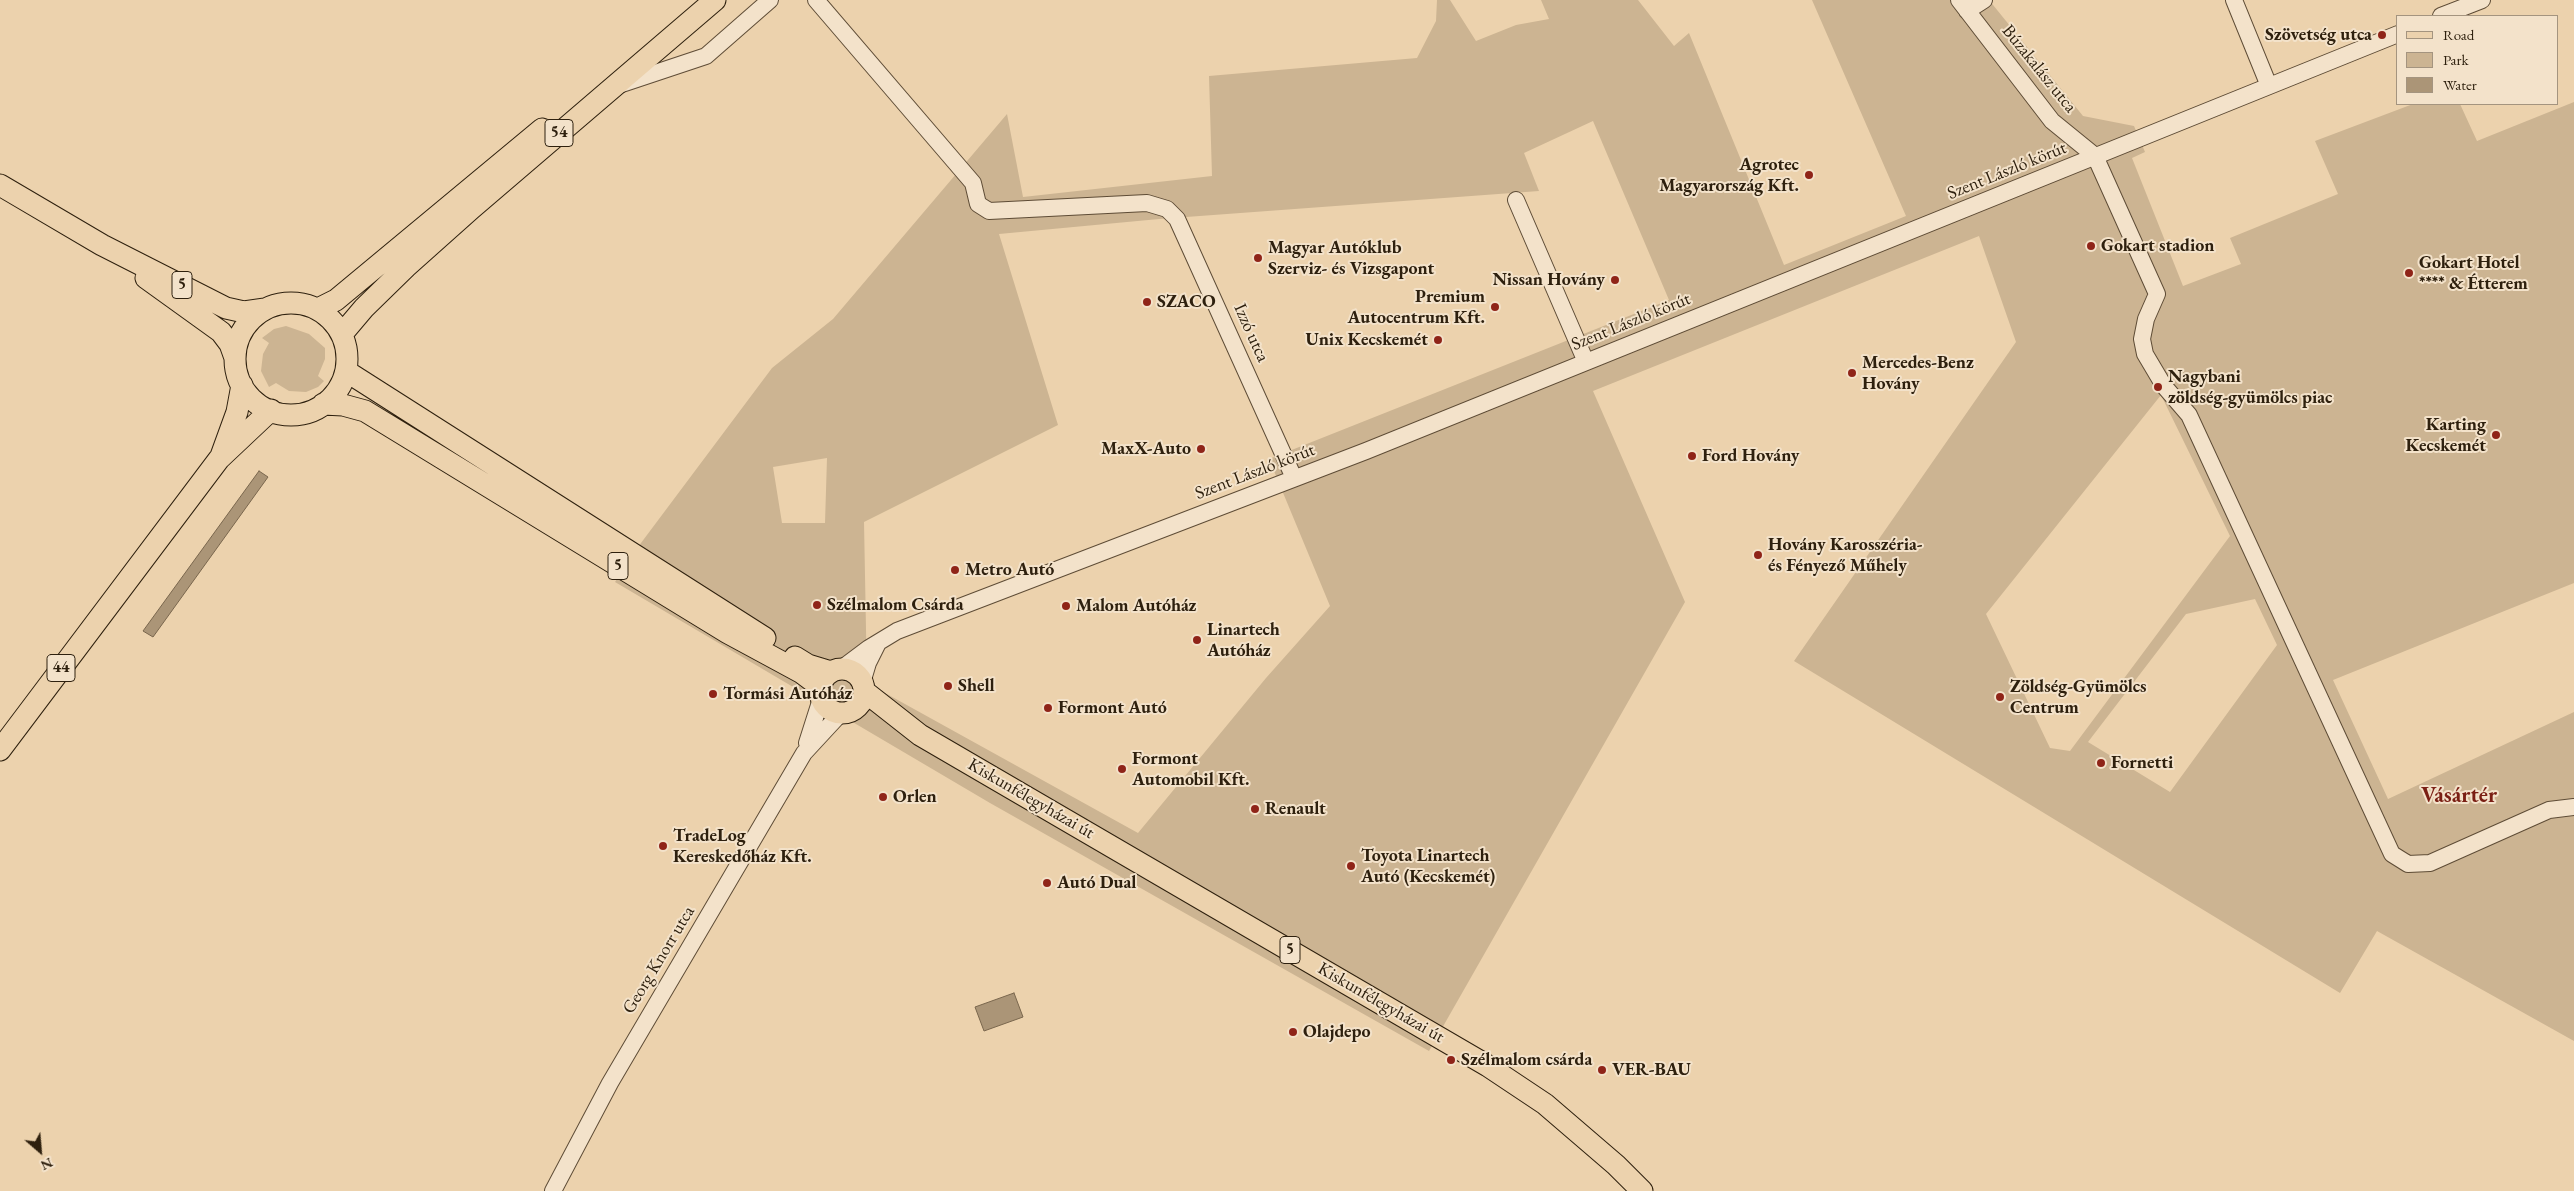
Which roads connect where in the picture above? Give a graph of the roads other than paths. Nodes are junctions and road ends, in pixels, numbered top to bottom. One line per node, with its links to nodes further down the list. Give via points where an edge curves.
1 (695, 0): 19 (main road, 54, via 336,300)
2 (715, 0): 13 (main road, 54)
3 (770, 0): 13 (street, via 706,56)
4 (816, 0): 28 (street, Izzó utca, via 973,183 978,204 989,211 1148,203 1167,209 1177,219)
5 (1984, 0): 9 (street)
6 (2234, 0): 12 (street)
7 (2482, 0): 8 (street)
8 (2463, 3): 10 (street)
9 (1963, 6): 14 (street, Búzakalász utca, via 2052,121)
10 (2443, 15)
11 (2396, 35): 12 (street, Szent László körút)
12 (2269, 86): 14 (street, Szent László körút)
13 (612, 88): 20 (main road, 54, via 406,267)
14 (2095, 156): 22 (street, Szent László körút); 36 (street, via 2157,294 2146,319 2142,339 2145,354 2164,386 2189,415 2392,854 2408,864 2430,863 2548,810)
15 (0, 185): 17 (main road, 5)
16 (1516, 200): 22 (street)
17 (102, 245): 18 (main road, 5, via 226,308 244,312); 21 (main road, 5, via 220,332 230,344)
18 (265, 309): 19 (main road, 5, via 286,303); 21 (main road, 5, via 244,329)
19 (318, 309): 20 (main road, 5, via 334,322)
20 (342, 334): 23 (main road, 5, via 346,348)
21 (235, 358): 24 (main road, 5)
22 (1586, 362): 28 (street, Szent László körút)
23 (346, 372): 25 (main road, 5, via 335,394); 29 (main road, 5)
24 (242, 385): 26 (main road, 5, via 257,403); 27 (main road, 44, via 237,412)
25 (323, 404): 26 (main road, 5, via 295,414); 29 (main road, 5, via 365,411)
26 (271, 410): 27 (main road, 44)
27 (220, 459): 34 (main road, 44)
28 (1294, 478): 30 (street, Szent László körút, via 897,631)
29 (513, 490): 31 (main road, 5, via 808,665); 32 (main road, 5, via 728,633 802,673 814,682)
30 (878, 643): 31 (street, Szent László körút); 33 (street)
31 (836, 670): 32 (main road, via 823,679); 33 (main road, 5, via 854,672)
32 (820, 695): 33 (main road, 5, via 829,709); 35 (street, Georg Knorr utca)
33 (855, 699): 35 (street, Georg Knorr utca); 38 (main road, Kiskunfélegyházai út / 5, via 1488,1066 1545,1104)
34 (0, 750)
35 (804, 753): 37 (street, Georg Knorr utca, via 610,1083)
36 (2574, 807)
37 (553, 1191)
38 (1642, 1191)

